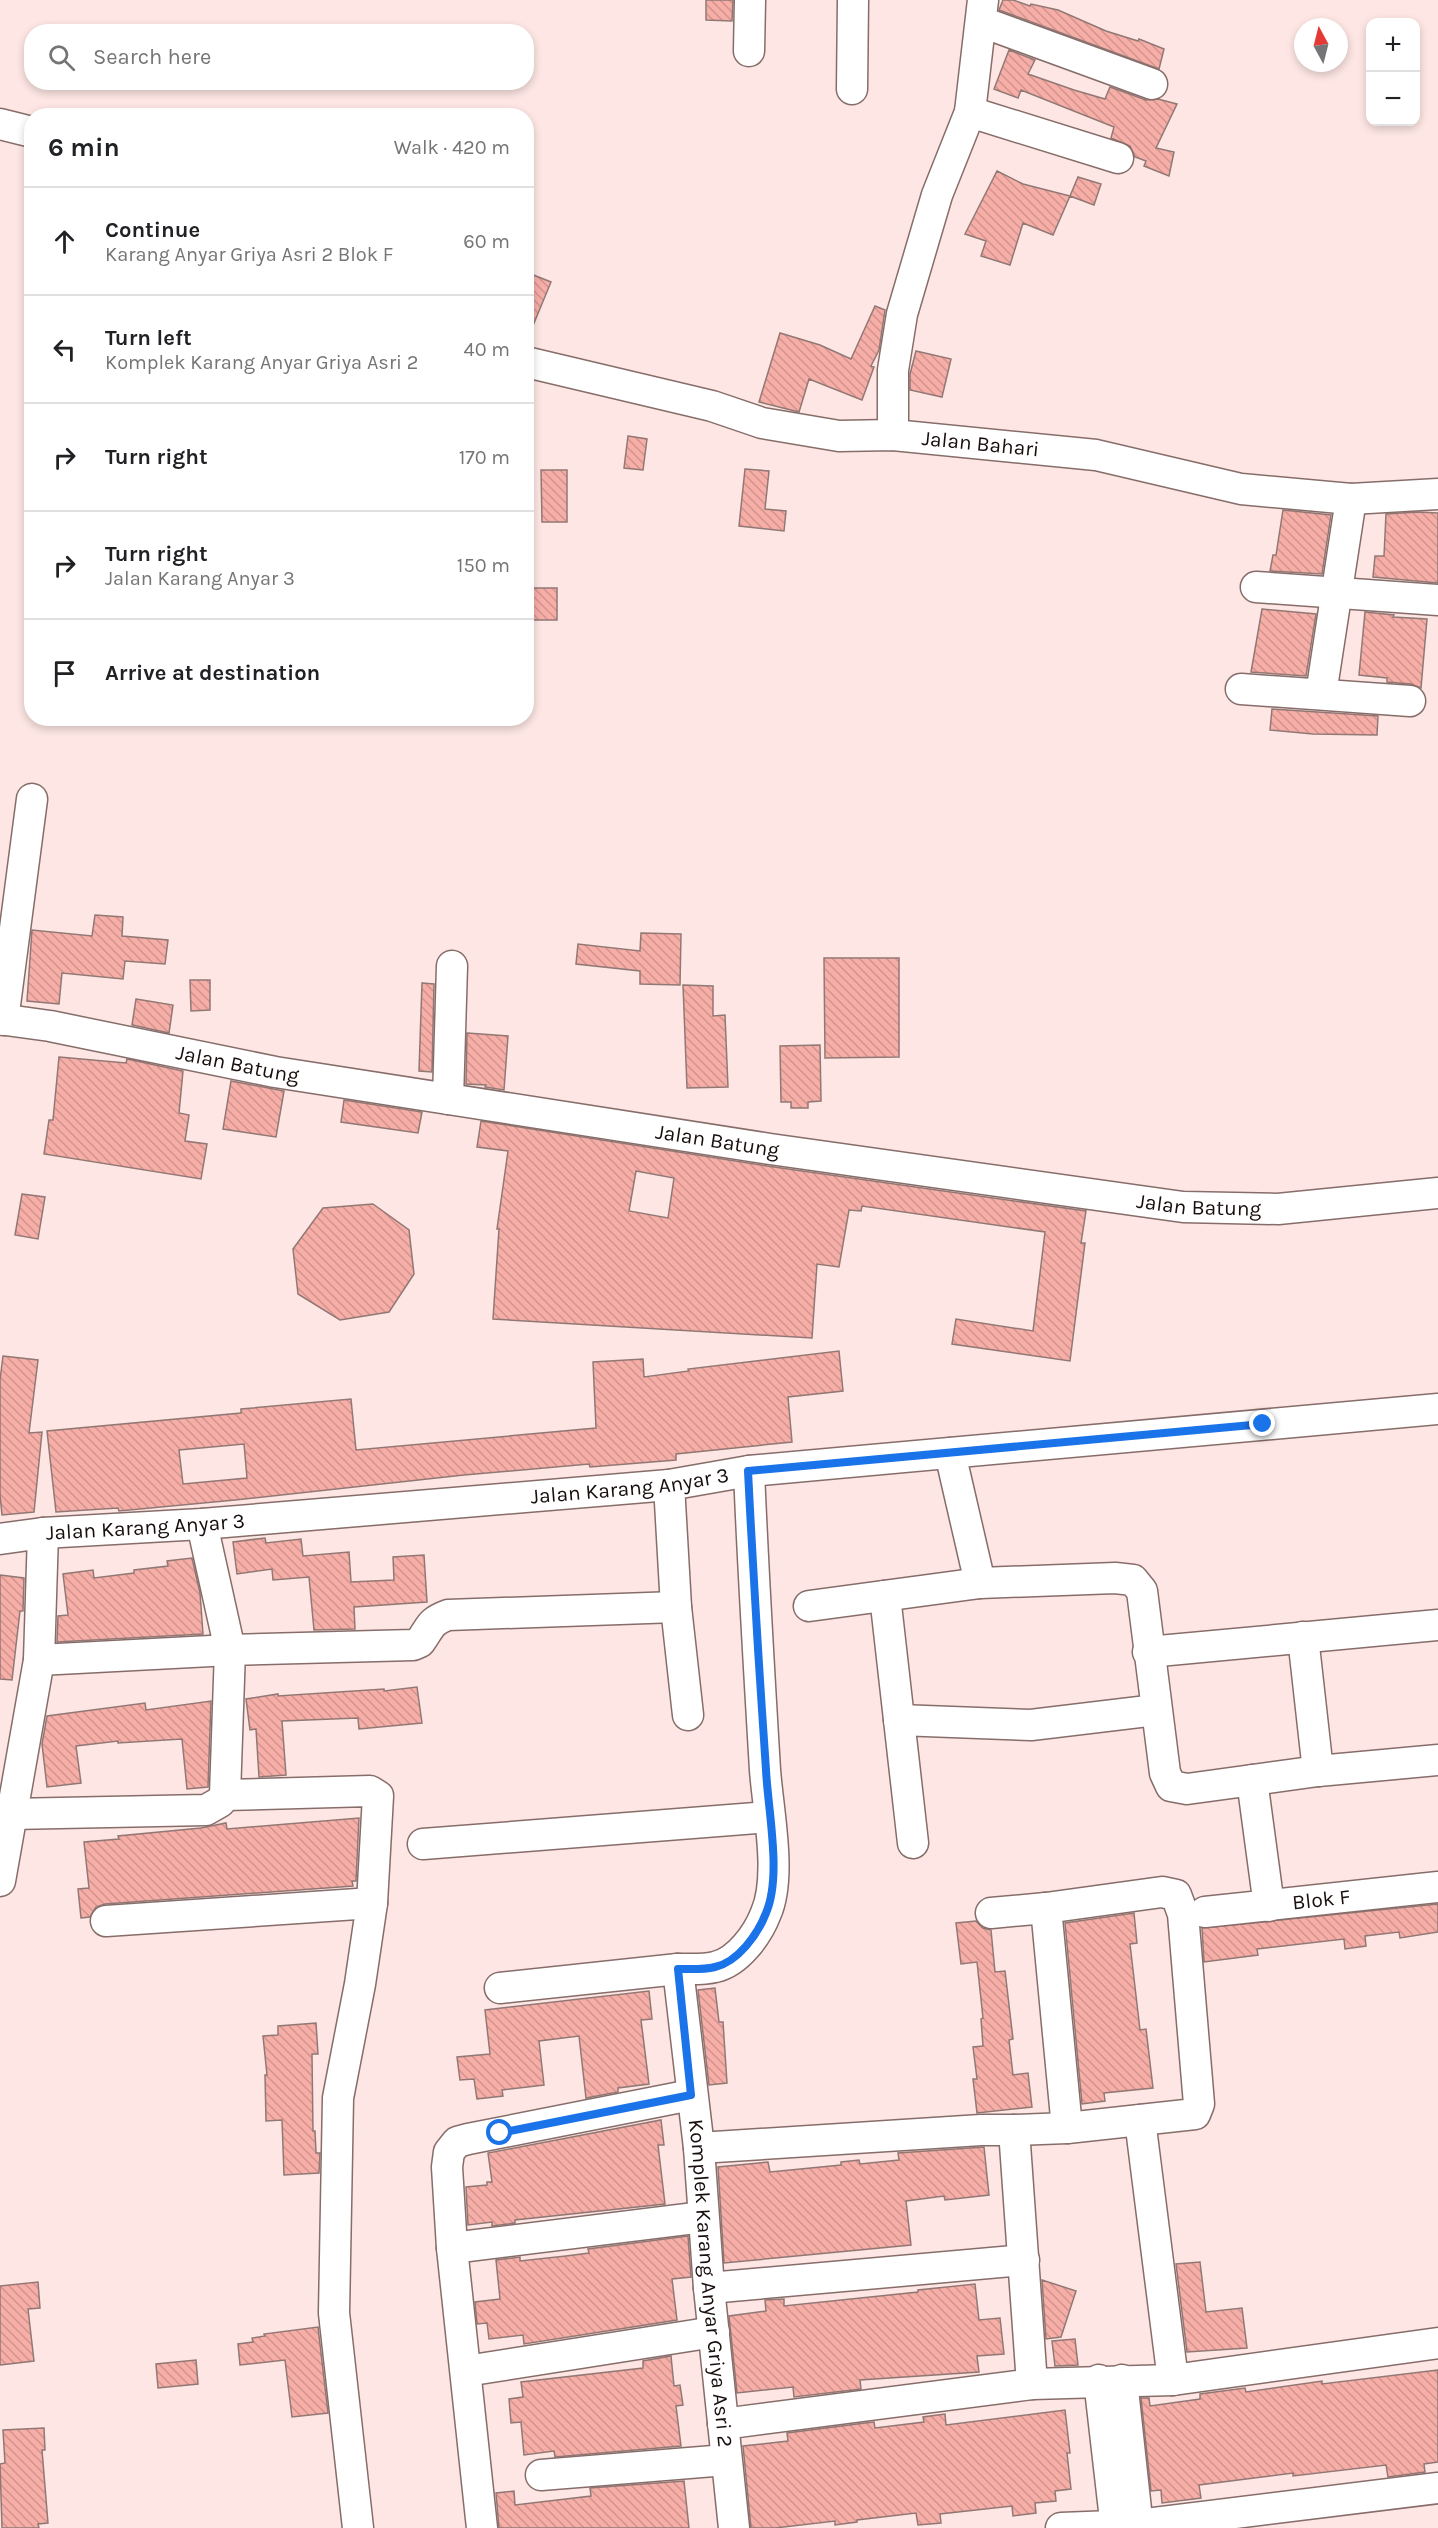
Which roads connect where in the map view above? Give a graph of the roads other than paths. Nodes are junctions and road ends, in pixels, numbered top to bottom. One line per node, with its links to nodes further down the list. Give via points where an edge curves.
1 (750, 0): 4 (street)
2 (853, 0): 6 (street)
3 (982, 11): 5 (street); 7 (street)
4 (749, 51)
5 (1152, 84)
6 (852, 89)
7 (970, 112): 10 (street); 12 (street, via 938,195 902,314 893,370)
8 (0, 124): 9 (street)
9 (24, 130)
10 (1118, 158)
11 (534, 364): 12 (street, Jalan Bahari, via 712,406 762,423 839,436)
12 (893, 435): 14 (street, Jalan Bahari, via 1096,455 1241,489)
13 (1438, 494): 14 (street, Jalan Bahari)
14 (1351, 499): 16 (street)
15 (1256, 587): 16 (street)
16 (1336, 592): 17 (street); 19 (street)
17 (1438, 600)
18 (1241, 689): 19 (street)
19 (1321, 694): 20 (street)
20 (1410, 701)
21 (32, 799): 23 (street)
22 (452, 966): 24 (street)
23 (2, 1019): 24 (street, Jalan Batung, via 275,1072)
24 (448, 1099): 25 (street, Jalan Batung, via 1184,1207 1278,1209)
25 (1438, 1193)
26 (1438, 1409): 27 (street, Jalan Karang Anyar 3)
27 (950, 1453): 28 (street, Jalan Karang Anyar 3); 33 (street)
28 (748, 1471): 29 (street, Jalan Karang Anyar 3); 50 (street)
29 (669, 1485): 30 (street, Jalan Karang Anyar 3); 36 (street)
30 (202, 1524): 31 (street, Jalan Karang Anyar 3); 39 (street)
31 (44, 1533): 32 (street, Jalan Karang Anyar 3); 41 (street)
32 (0, 1539)
33 (980, 1583): 34 (street); 40 (street, via 1133,1580 1142,1591)
34 (885, 1596): 35 (street); 44 (street)
35 (809, 1606)
36 (676, 1607): 39 (street, via 448,1615 433,1622 420,1642 413,1645); 43 (street)
37 (1438, 1625): 38 (street)
38 (1303, 1637): 40 (street); 46 (street)
39 (230, 1650): 41 (street); 48 (street)
40 (1148, 1652): 42 (street)
41 (39, 1660): 49 (street)
42 (1156, 1710): 44 (street, via 1031,1725); 47 (street, via 1165,1773 1171,1786 1187,1789)
43 (688, 1714)
44 (899, 1720): 51 (street)
45 (1438, 1760): 46 (street)
46 (1318, 1771): 47 (street)
47 (1252, 1780): 56 (street)
48 (225, 1795): 49 (street, via 206,1810); 55 (street, via 370,1791 378,1796)
49 (11, 1814): 53 (street)
50 (769, 1817): 52 (street); 61 (street, via 775,1876 767,1912 754,1938 717,1967)
51 (913, 1843)
52 (423, 1844)
53 (0, 1881)
54 (1438, 1887): 56 (street, Blok F)
55 (372, 1903): 60 (street); 83 (street, via 338,2098 335,2212 334,2313)
56 (1269, 1906): 58 (street, Blok F)
57 (1046, 1908): 59 (street); 64 (street, via 1162,1892 1176,1895 1183,1914 1199,2104 1195,2114); 65 (street)
58 (1205, 1912)
59 (991, 1913)
60 (106, 1921)
61 (678, 1969): 62 (street); 63 (street, Komplek Karang Anyar Griya Asri 2)
62 (500, 1988)
63 (691, 2095): 67 (street, Komplek Karang Anyar Griya Asri 2); 69 (street, via 457,2142 447,2157)
64 (1140, 2120): 65 (street); 76 (street)
65 (1066, 2128): 66 (street)
66 (1014, 2130): 67 (street); 70 (street)
67 (699, 2148): 68 (street, Komplek Karang Anyar Griya Asri 2)
68 (703, 2217): 69 (street); 71 (street, Komplek Karang Anyar Griya Asri 2)
69 (452, 2248): 74 (street)
70 (1024, 2260): 71 (street); 77 (street)
71 (709, 2288): 72 (street, Komplek Karang Anyar Griya Asri 2)
72 (714, 2332): 74 (street); 78 (street, Komplek Karang Anyar Griya Asri 2)
73 (1438, 2343): 76 (street)
74 (466, 2371): 84 (street)
75 (1110, 2380): 76 (street); 77 (street); 82 (street)
76 (1173, 2380)
77 (1032, 2384): 78 (street)
78 (723, 2424): 79 (street, Komplek Karang Anyar Griya Asri 2)
79 (726, 2460): 80 (street); 85 (street, Komplek Karang Anyar Griya Asri 2)
80 (541, 2475)
81 (1438, 2488): 82 (street)
82 (1127, 2526): 86 (street)
83 (358, 2528)
84 (482, 2528)
85 (734, 2528)
86 (1060, 2528)

